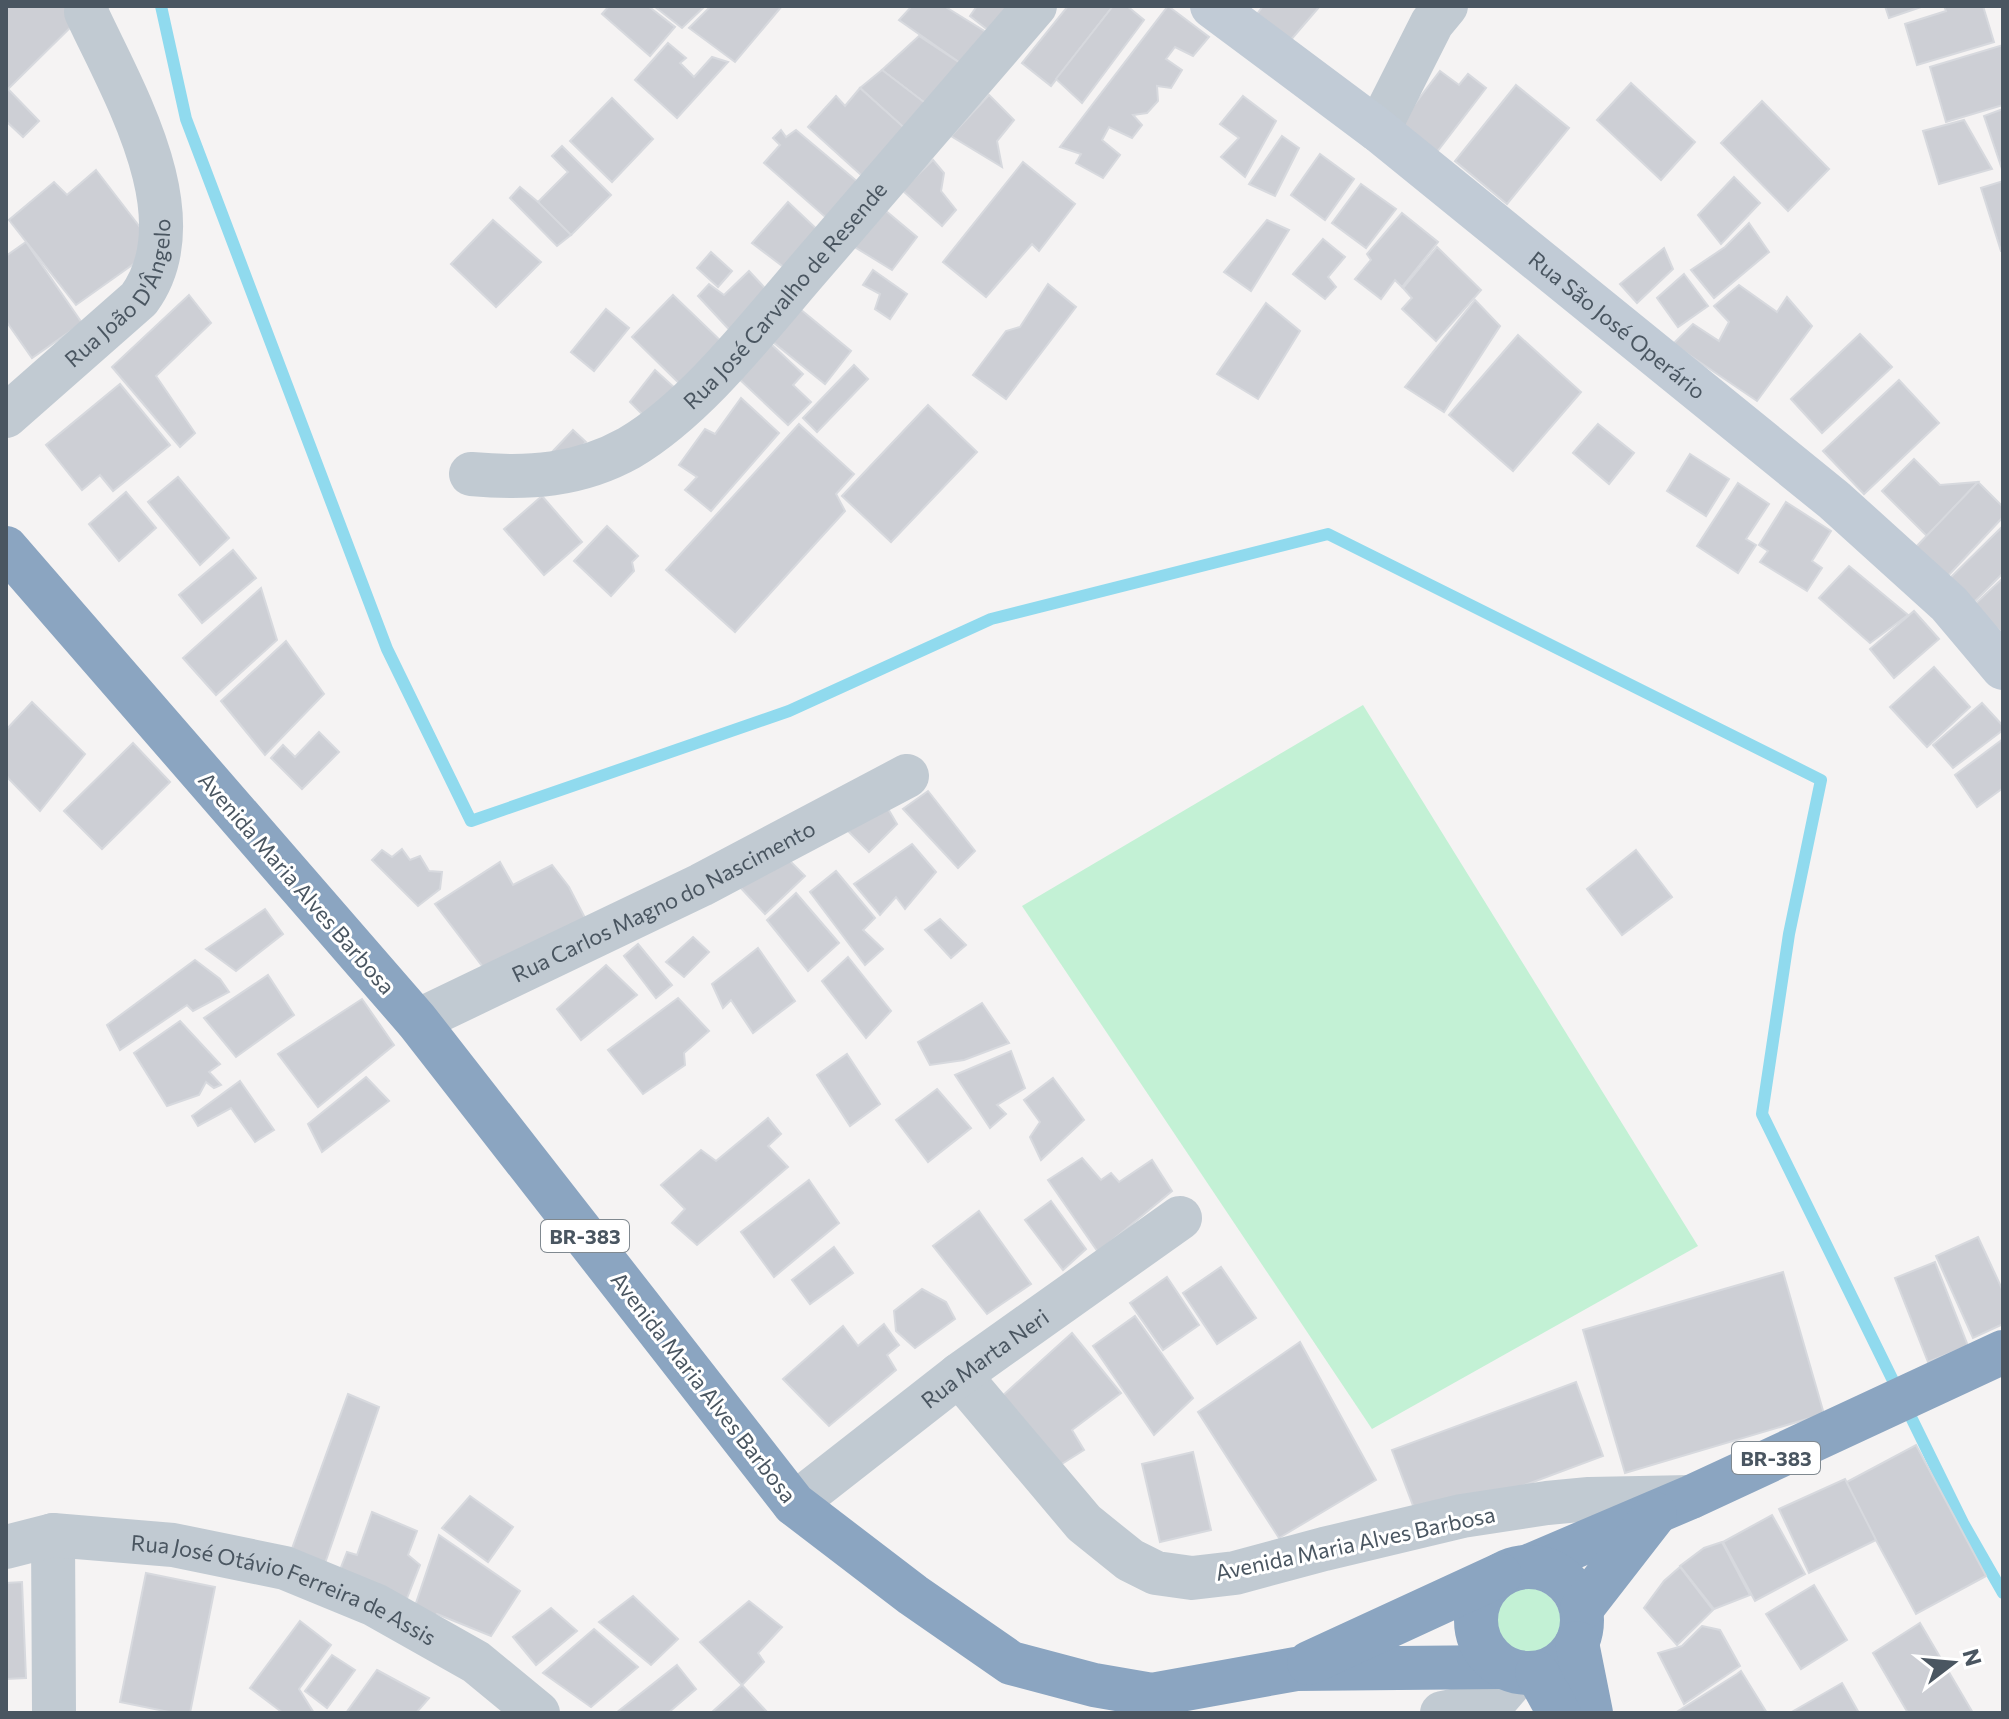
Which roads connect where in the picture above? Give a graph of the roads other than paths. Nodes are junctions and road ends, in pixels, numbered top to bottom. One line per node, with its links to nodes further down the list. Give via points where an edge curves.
1 (87, 6): 6 (street, Rua João D'Ângelo, via 148,147 161,214 160,249 139,299)
2 (1035, 6): 7 (street, Rua José Carvalho de Resende, via 677,414 627,449 573,472 527,477)
3 (1212, 6): 5 (street, Rua São José Operário)
4 (1446, 6): 5 (street, via 1432,23)
5 (1378, 130): 9 (street, Rua São José Operário, via 1834,500 1949,604)
6 (6, 416)
7 (471, 474)
8 (6, 548): 11 (highway, Avenida Maria Alves Barbosa / BR-383)
9 (2003, 668)
10 (907, 776): 11 (street, Rua Carlos Magno do Nascimento, via 688,891)
11 (417, 1021): 15 (highway, Avenida Maria Alves Barbosa / BR-383)
12 (1180, 1218): 14 (street, Rua Marta Neri)
13 (2003, 1352): 16 (highway, Avenida Maria Alves Barbosa / BR-383)
14 (959, 1375): 15 (street, Rua Marta Neri); 16 (street, Avenida Maria Alves Barbosa, via 1084,1523 1130,1560 1156,1573 1192,1578 1235,1573 1462,1516 1547,1503 1589,1499)
15 (794, 1504): 21 (highway, Avenida Maria Alves Barbosa / BR-383, via 1011,1663 1152,1695)
16 (1674, 1504): 19 (highway, Avenida Maria Alves Barbosa / BR-383); 20 (highway, Avenida Maria Alves Barbosa / BR-383)
17 (53, 1535): 18 (street, Rua José Otávio Ferreira de Assis); 23 (street); 24 (street, Rua José Otávio Ferreira de Assis, via 173,1545 285,1568 375,1605 476,1662)
18 (6, 1547)
19 (1514, 1571): 20 (highway, via 1546,1569 1562,1578 1574,1591); 21 (highway, Avenida Maria Alves Barbosa / BR-383); 22 (highway, via 1486,1587 1475,1622 1488,1655)
20 (1580, 1625): 22 (highway, BR-383, via 1567,1658 1554,1669); 27 (highway)
21 (1296, 1669): 22 (highway, Avenida Maria Alves Barbosa / BR-383)
22 (1519, 1671): 25 (street, via 1493,1703); 26 (highway)
23 (54, 1713)
24 (538, 1713)
25 (1442, 1713)
26 (1559, 1713)
27 (1591, 1713)

